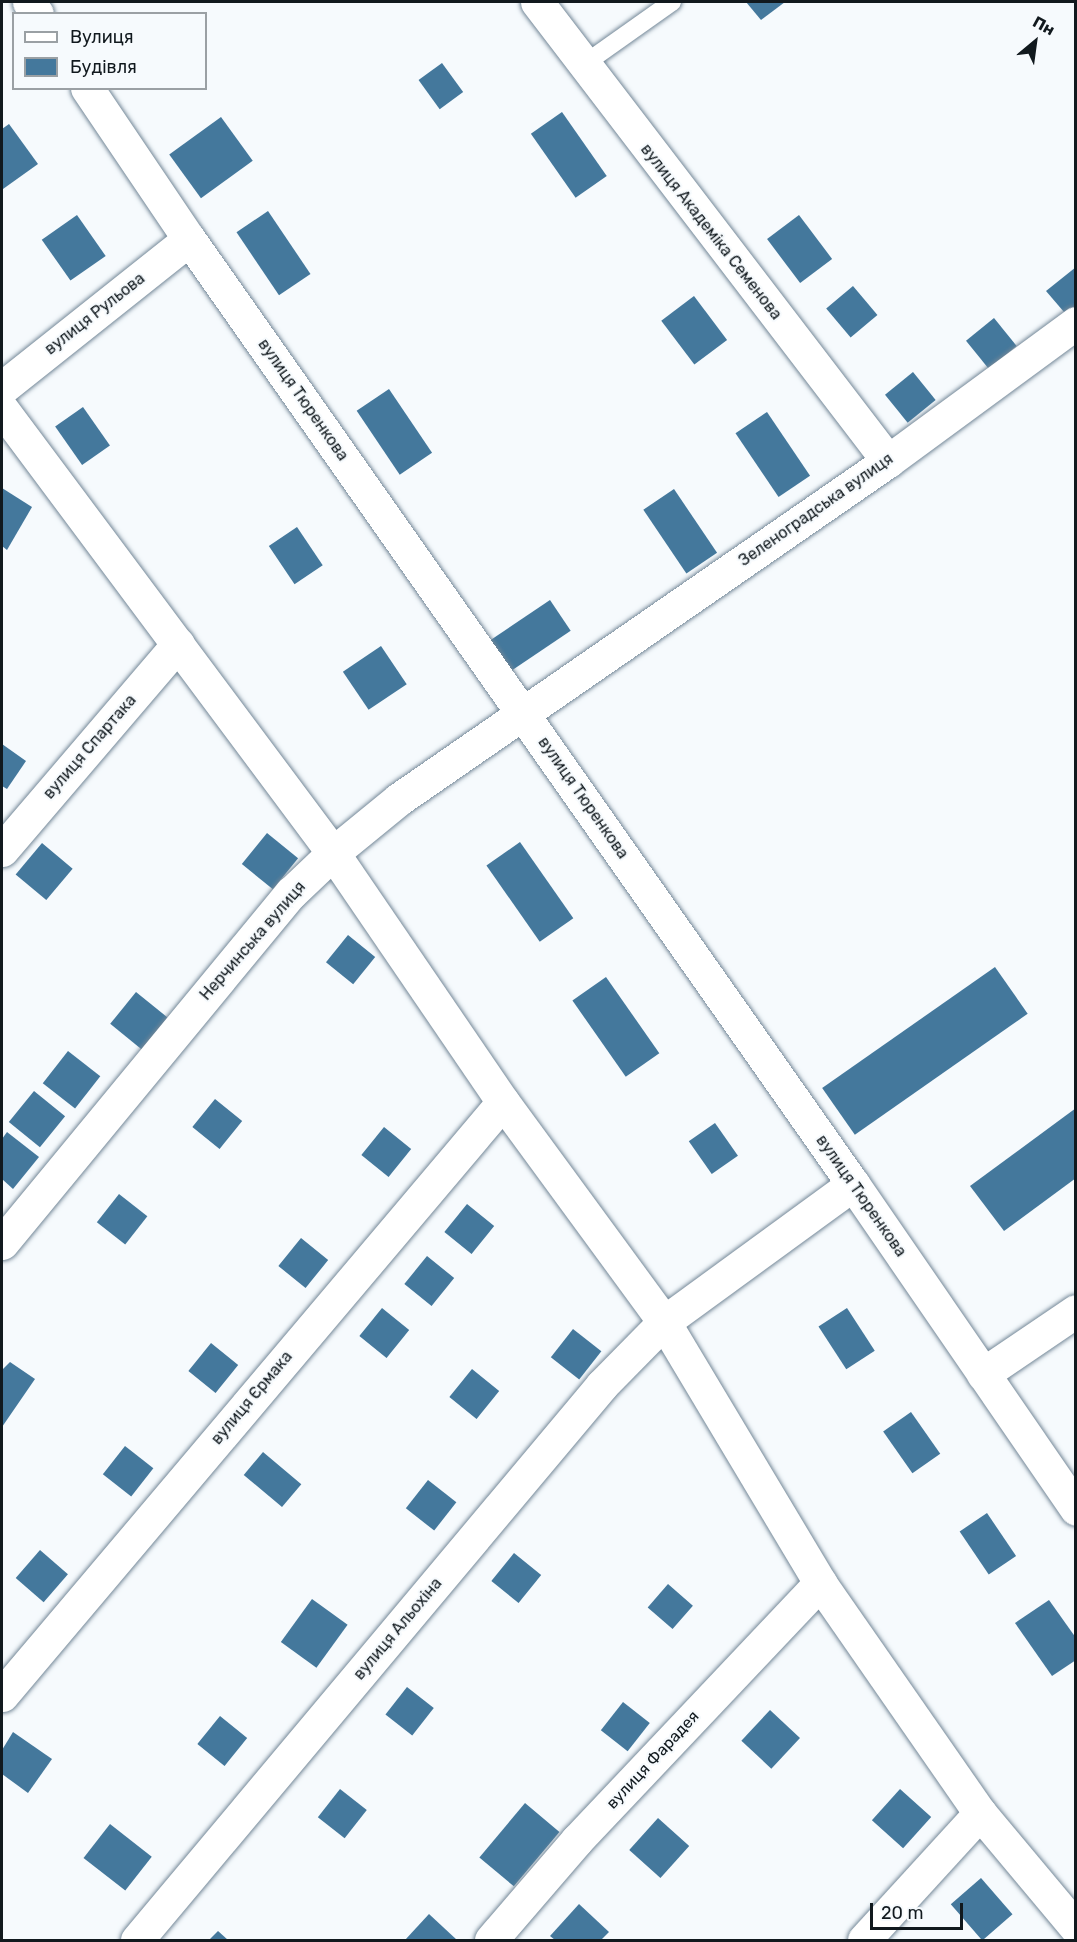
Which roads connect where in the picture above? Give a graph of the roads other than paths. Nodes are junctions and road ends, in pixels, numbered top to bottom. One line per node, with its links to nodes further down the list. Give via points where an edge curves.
1 (537, 2): 3 (street, вулиця Академіка Семенова)
2 (672, 2): 3 (lane)
3 (583, 65): 9 (street, вулиця Академіка Семенова)
4 (88, 90): 5 (street, вулиця Тюренкова)
5 (189, 239): 7 (street, вулиця Рульова); 12 (street, вулиця Тюренкова)
6 (1076, 323): 9 (street, Зеленоградська вулиця)
7 (2, 388)
8 (2, 409): 10 (street)
9 (888, 462): 11 (street, Зеленоградська вулиця)
10 (178, 644): 13 (street, вулиця Спартака); 14 (street)
11 (553, 692): 12 (street, Нерчинська вулиця)
12 (522, 711): 14 (street, Нерчинська вулиця, via 399,799); 16 (street, вулиця Тюренкова)
13 (2, 850)
14 (333, 853): 15 (street); 17 (street, Нерчинська вулиця, via 291,893)
15 (503, 1101): 19 (street); 23 (street, вулиця Єрмака)
16 (854, 1184): 19 (street, вулиця Альохіна); 20 (street, вулиця Тюренкова)
17 (2, 1243)
18 (1076, 1311): 20 (street)
19 (664, 1322): 22 (street); 26 (street, вулиця Альохіна, via 602,1385)
20 (983, 1374): 21 (street, вулиця Тюренкова)
21 (1076, 1509)
22 (820, 1583): 24 (street); 27 (street, вулиця Фарадея, via 577,1840)
23 (2, 1695)
24 (980, 1813): 25 (street); 28 (street)
25 (1076, 1928)
26 (137, 1941)
27 (491, 1941)
28 (864, 1941)

